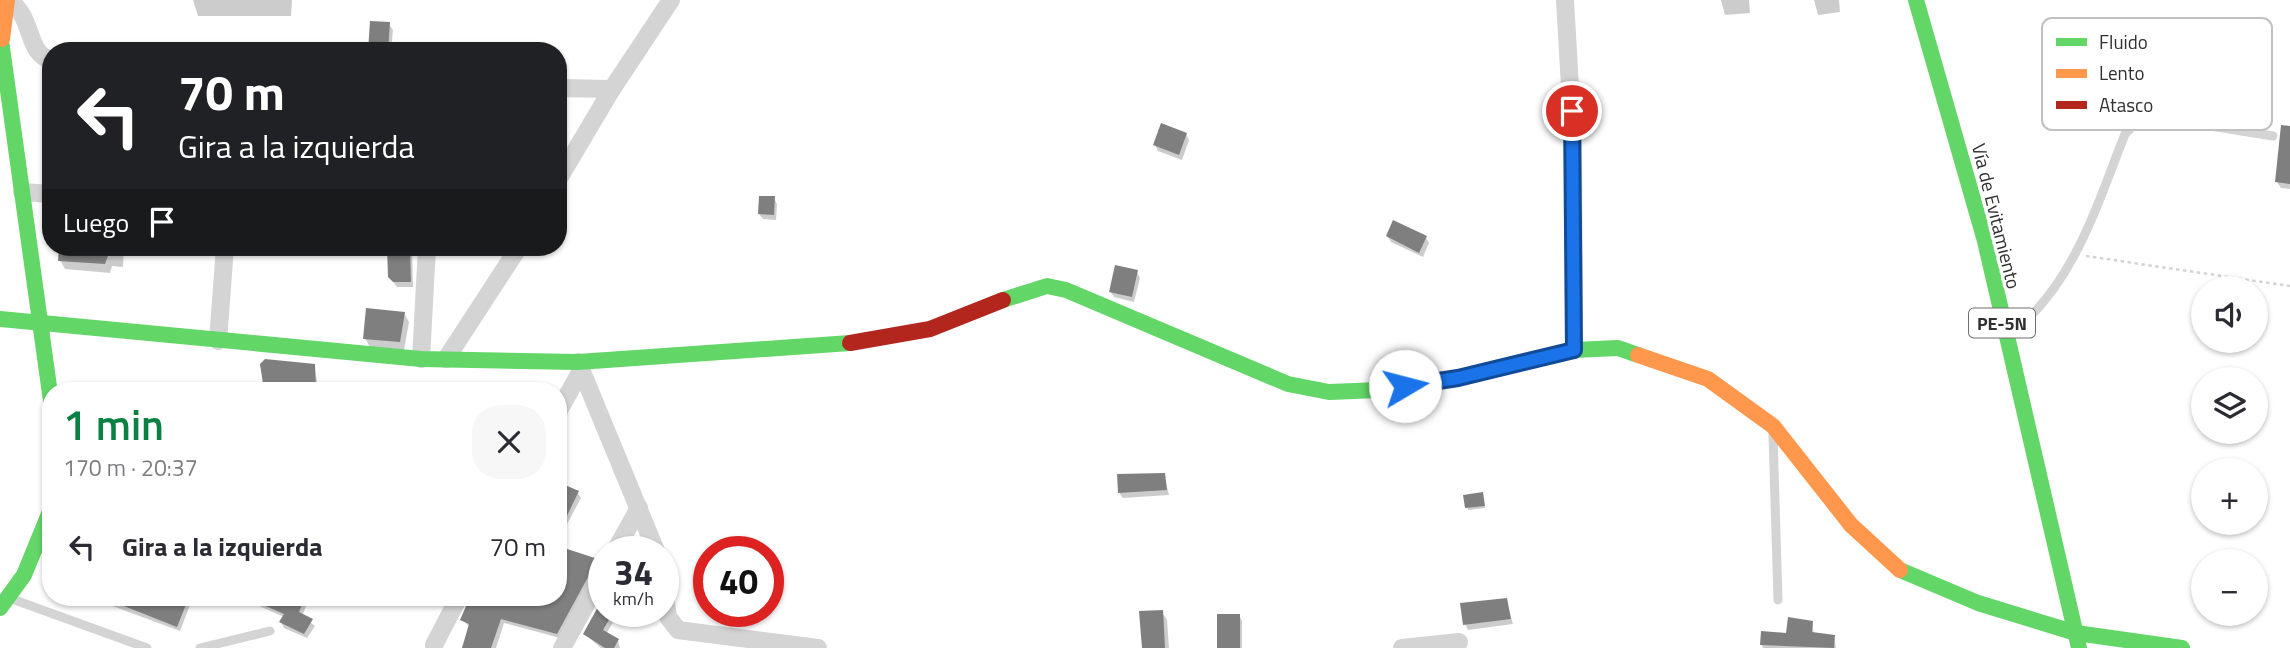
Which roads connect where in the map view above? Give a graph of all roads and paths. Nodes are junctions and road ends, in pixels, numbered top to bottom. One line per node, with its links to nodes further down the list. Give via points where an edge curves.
1 (7, 0): 5 (main road); 6 (street, via 27,19 31,40)
2 (671, 0): 8 (street)
3 (1566, 0): 24 (street, via 1573,139)
4 (1916, 0): 22 (main road, Vía de Evitamiento / PE-5N, via 1938,68)
5 (1, 36): 13 (main road)
6 (42, 57)
7 (567, 88): 8 (street)
8 (612, 89): 12 (street)
9 (2129, 130): 15 (lane)
10 (2235, 130): 11 (lane)
11 (2273, 136)
12 (567, 165)
13 (22, 192): 14 (street); 21 (main road)
14 (42, 193)
15 (2076, 255): 19 (path); 22 (lane, via 2035,315)
16 (224, 256): 23 (street)
17 (427, 256): 25 (street)
18 (513, 256): 26 (street)
19 (2290, 286)
20 (0, 319): 21 (main road)
21 (41, 325): 23 (main road); 28 (main road)
22 (2005, 338): 41 (main road, Vía de Evitamiento / PE-5N)
23 (218, 341): 25 (main road)
24 (1574, 350): 27 (main road, via 1458,378 1329,392 1288,384 1047,286 930,328 828,347); 30 (main road, via 1618,348 1708,379)
25 (421, 359): 26 (main road)
26 (446, 359): 27 (main road)
27 (579, 366): 29 (street); 31 (street)
28 (48, 382)
29 (567, 392)
30 (1773, 426): 35 (lane); 41 (main road, via 1851,525 1898,569)
31 (639, 508): 33 (street); 34 (street)
32 (42, 534): 37 (main road)
33 (623, 536)
34 (650, 536)
35 (1779, 600)
36 (588, 601): 46 (street)
37 (5, 603): 44 (lane)
38 (455, 606): 43 (street)
39 (676, 627): 47 (street)
40 (270, 631): 45 (lane)
41 (2077, 641): 49 (main road)
42 (1459, 642): 48 (street)
43 (434, 645)
44 (147, 648)
45 (200, 648)
46 (562, 648)
47 (818, 648)
48 (1405, 648)
49 (2182, 648)

